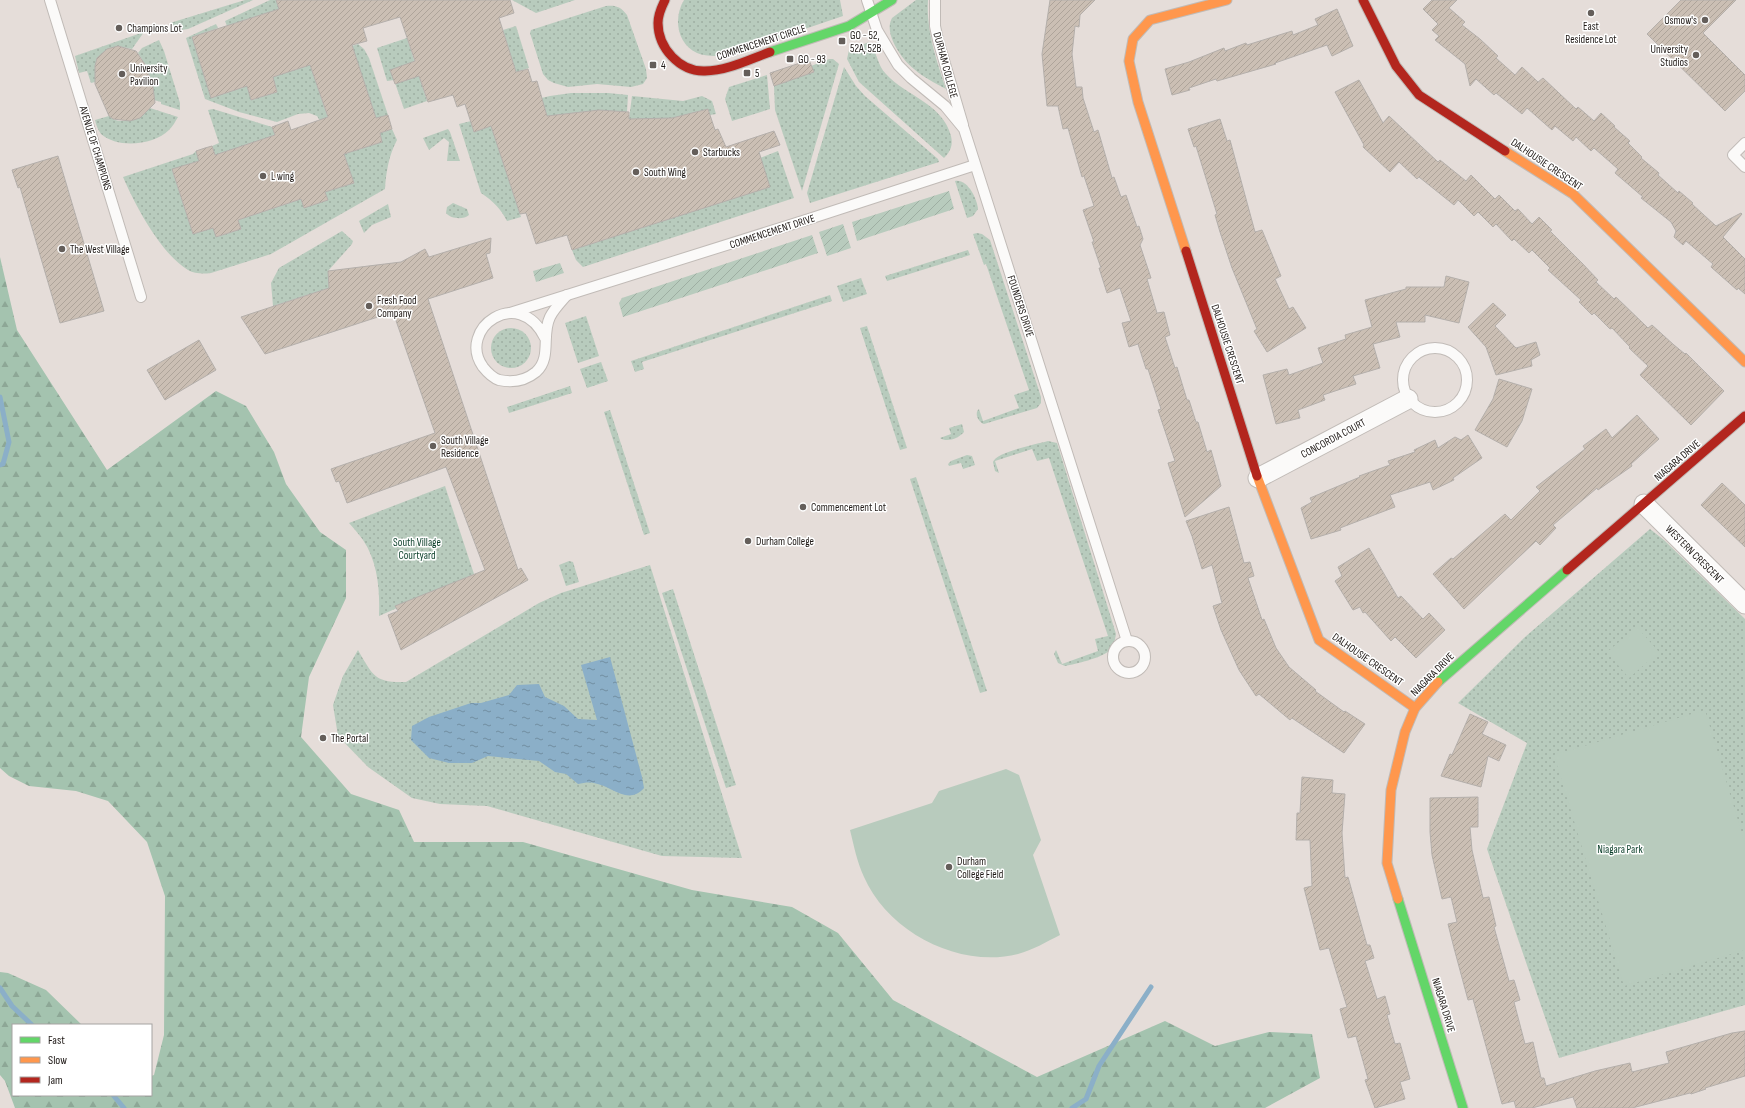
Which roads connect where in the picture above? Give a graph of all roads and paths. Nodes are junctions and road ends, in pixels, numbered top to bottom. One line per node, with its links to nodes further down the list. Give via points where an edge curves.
1 (50, 0): 14 (lane, AVENUE OF CHAMPIONS)
2 (665, 0): 8 (street, COMMENCEMENT CIRCLE, via 657,21 665,49 672,59 696,71 726,67 849,26)
3 (867, 0): 8 (lane, FOUNDERS DRIVE)
4 (892, 0): 8 (street, COMMENCEMENT CIRCLE)
5 (935, 0): 9 (lane, DURHAM COLLEGE, via 938,40)
6 (1227, 0): 20 (street, DALHOUSIE CRESCENT, via 1150,20 1133,39 1129,61 1138,102)
7 (1364, 0): 17 (street, DALHOUSIE CRESCENT, via 1396,66 1420,95 1573,194)
8 (871, 13): 9 (lane, FOUNDERS DRIVE, via 877,30 898,65 945,106)
9 (964, 129): 11 (lane, FOUNDERS DRIVE)
10 (1745, 143): 12 (lane, via 1733,155)
11 (975, 165): 13 (lane, COMMENCEMENT DRIVE); 23 (lane, FOUNDERS DRIVE)
12 (1745, 167)
13 (567, 295): 15 (lane, COMMENCEMENT DRIVE); 16 (lane, COMMENCEMENT DRIVE, via 550,317)
14 (141, 297)
15 (510, 313): 16 (lane, via 532,319); 16 (lane, COMMENCEMENT DRIVE, via 499,315 489,321 478,340 477,352 480,363 496,379 518,381 538,370 544,360)
16 (545, 338)
17 (1745, 362)
18 (1408, 399): 18 (lane, via 1403,379 1407,365 1417,354 1432,349 1447,351 1462,364 1466,375 1463,395 1447,410 1426,411); 20 (street, CONCORDIA COURT)
19 (1745, 416): 21 (street, NIAGARA DRIVE)
20 (1258, 478): 24 (street, DALHOUSIE CRESCENT, via 1319,640)
21 (1644, 504): 22 (street, WESTERN CRESCENT); 24 (street, NIAGARA DRIVE, via 1441,679)
22 (1745, 604)
23 (1127, 641)
24 (1415, 708): 25 (street, NIAGARA DRIVE, via 1405,732 1391,790 1387,863)
25 (1463, 1108)

